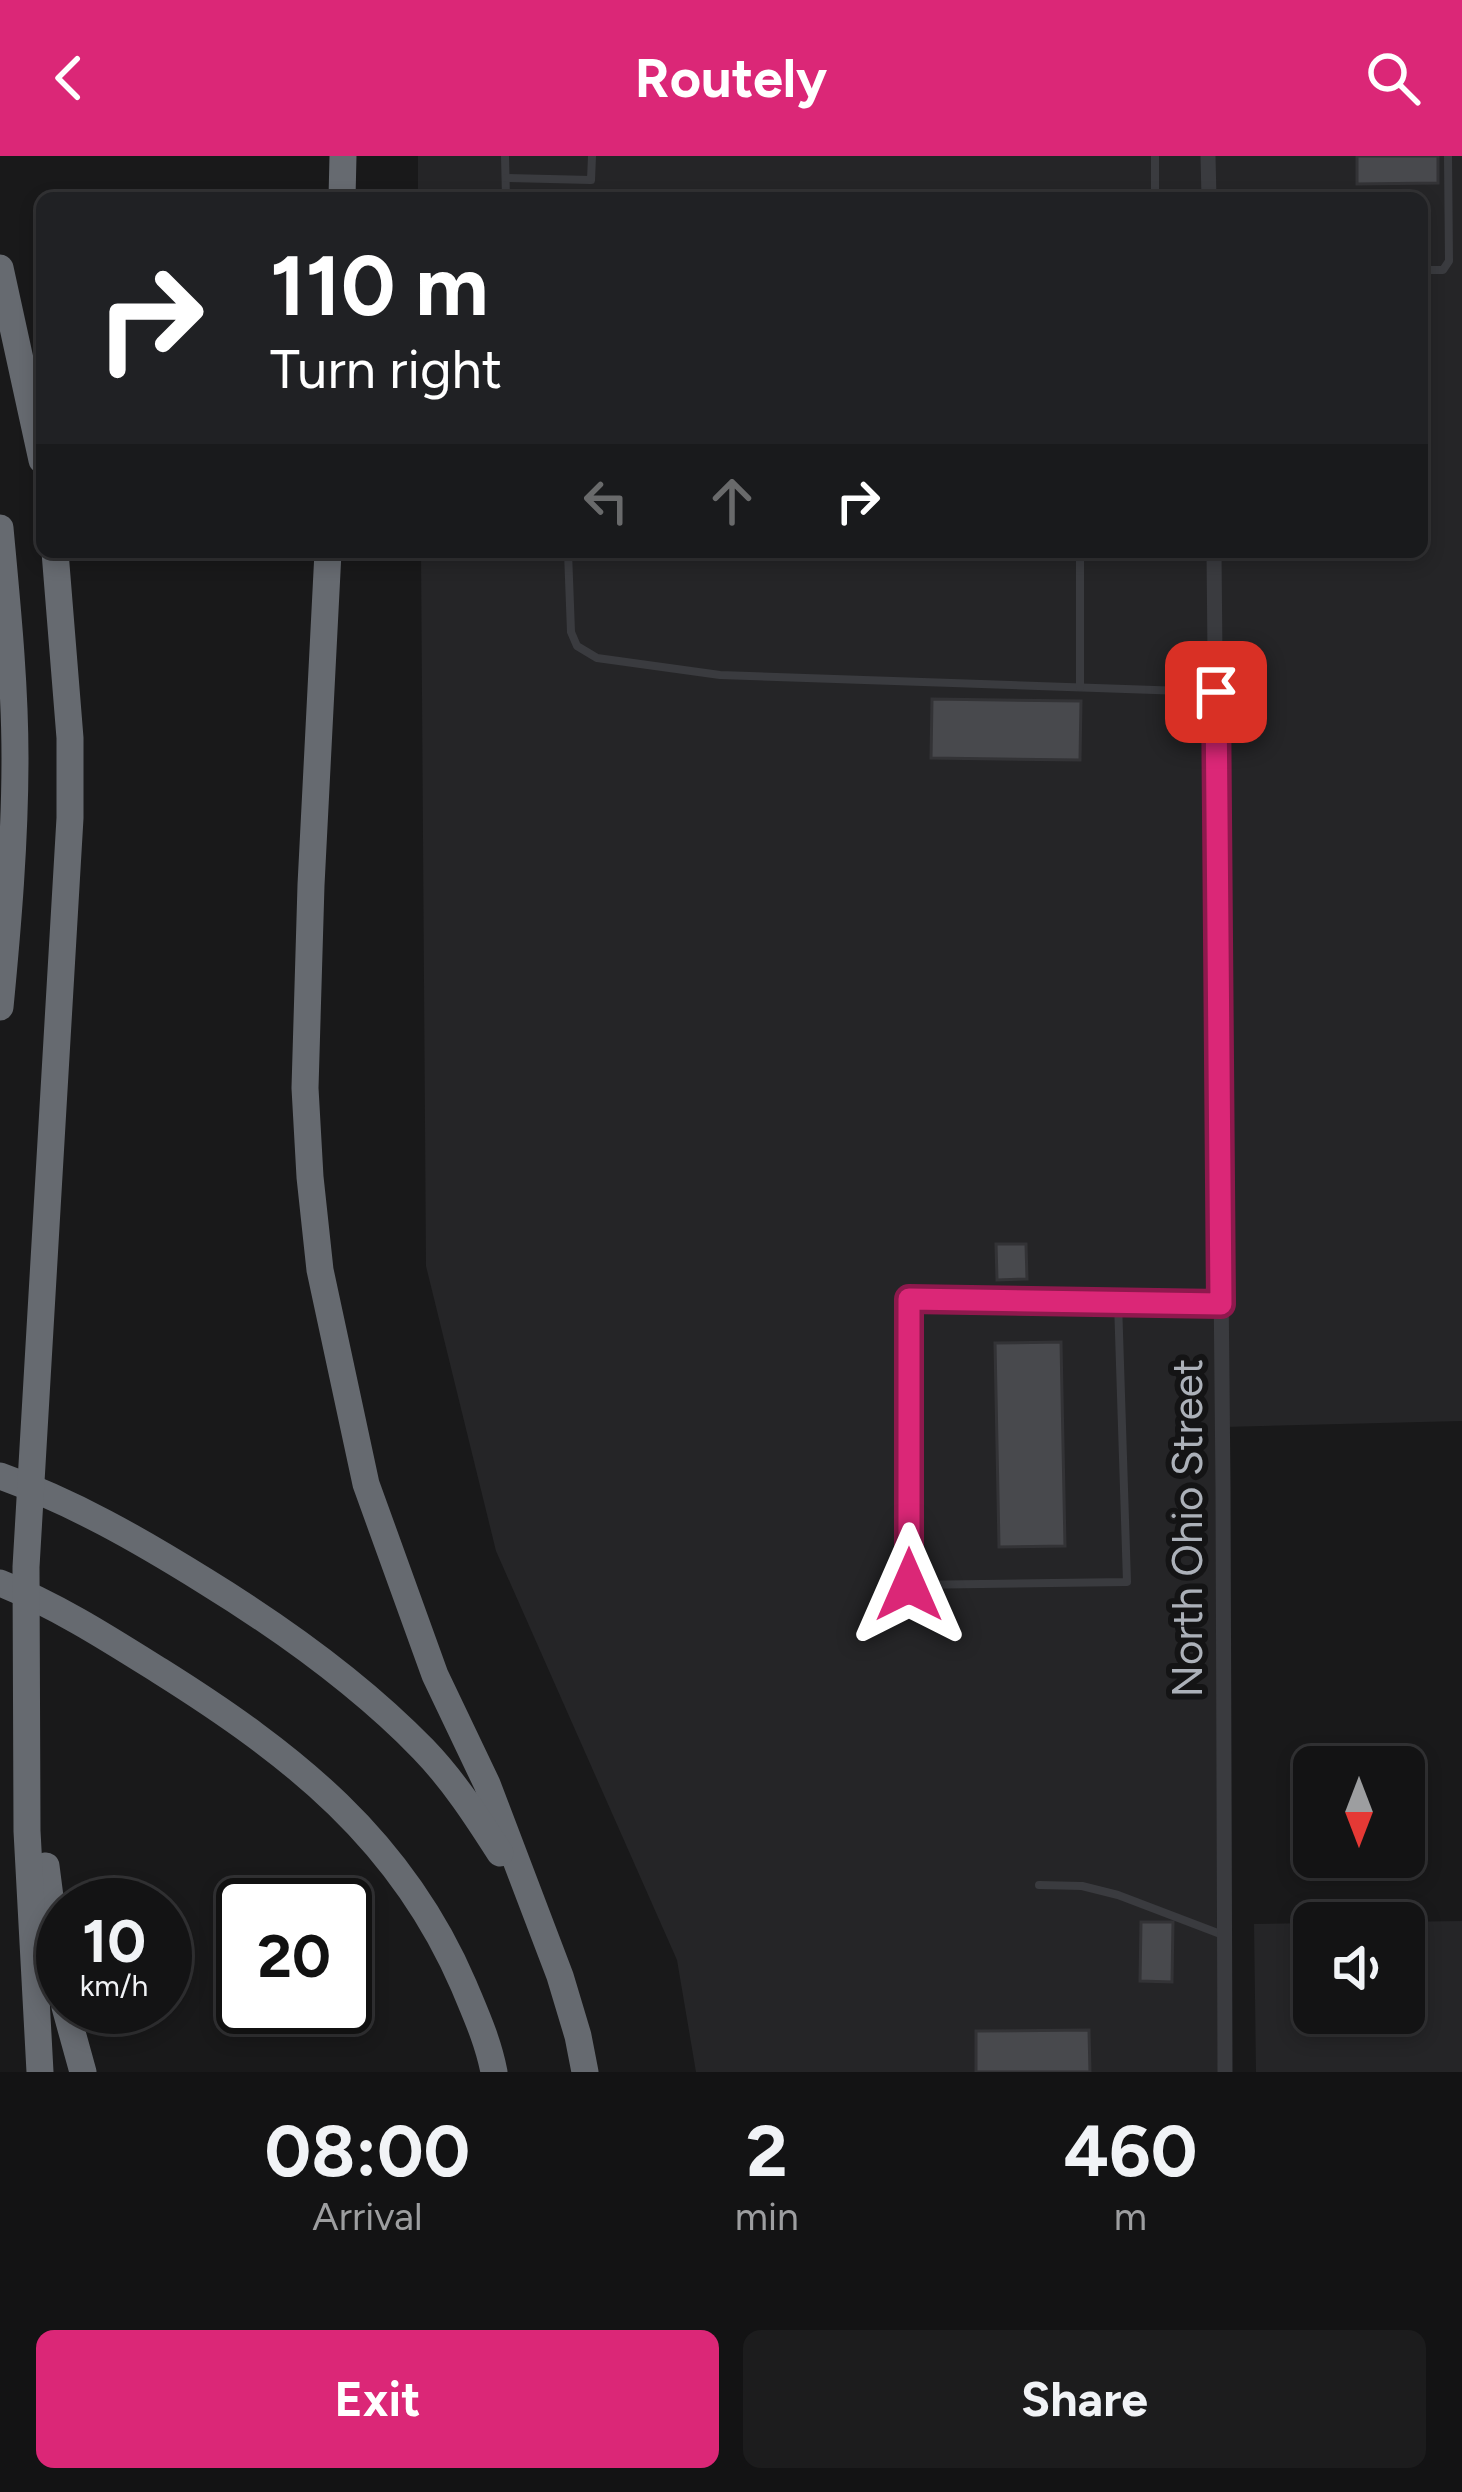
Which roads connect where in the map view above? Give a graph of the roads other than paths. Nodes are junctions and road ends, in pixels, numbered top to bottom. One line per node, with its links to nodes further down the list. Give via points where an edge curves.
1 (343, 156): 8 (highway)
2 (505, 156): 7 (lane)
3 (592, 156): 7 (lane, via 591,180)
4 (1155, 156): 10 (lane)
5 (1208, 156): 11 (street)
6 (1448, 156): 13 (lane, via 1449,261 1443,270)
7 (506, 178): 9 (lane)
8 (342, 192)
9 (506, 192)
10 (1155, 192)
11 (1209, 192)
12 (0, 268): 14 (highway)
13 (1428, 269)
14 (36, 433)
15 (0, 528): 23 (highway, via 15,756)
16 (56, 558): 28 (highway, via 70,818 26,1567)
17 (328, 558): 31 (highway, via 304,1088 320,1270 366,1484)
18 (568, 558): 21 (lane, via 571,632 597,658 720,675)
19 (1080, 558): 21 (lane)
20 (1214, 558): 22 (street, North Ohio Street)
21 (1080, 687): 22 (lane)
22 (1216, 692): 25 (street, North Ohio Street)
23 (0, 1007)
24 (1118, 1302): 24 (lane, via 909,1299 909,1585 1127,1582); 25 (lane)
25 (1221, 1304): 32 (street, North Ohio Street)
26 (0, 1476): 31 (highway, via 151,1547 339,1673 424,1750)
27 (0, 1583): 36 (highway, via 213,1704 352,1816 404,1877 448,1949)
28 (26, 1690): 29 (highway); 34 (highway)
29 (49, 1878)
30 (1039, 1885): 32 (lane, via 1118,1895)
31 (531, 1902): 37 (highway)
32 (1225, 1936): 38 (street, North Ohio Street)
33 (72, 2034): 35 (highway)
34 (40, 2072)
35 (83, 2072)
36 (494, 2072)
37 (585, 2072)
38 (1225, 2072)

